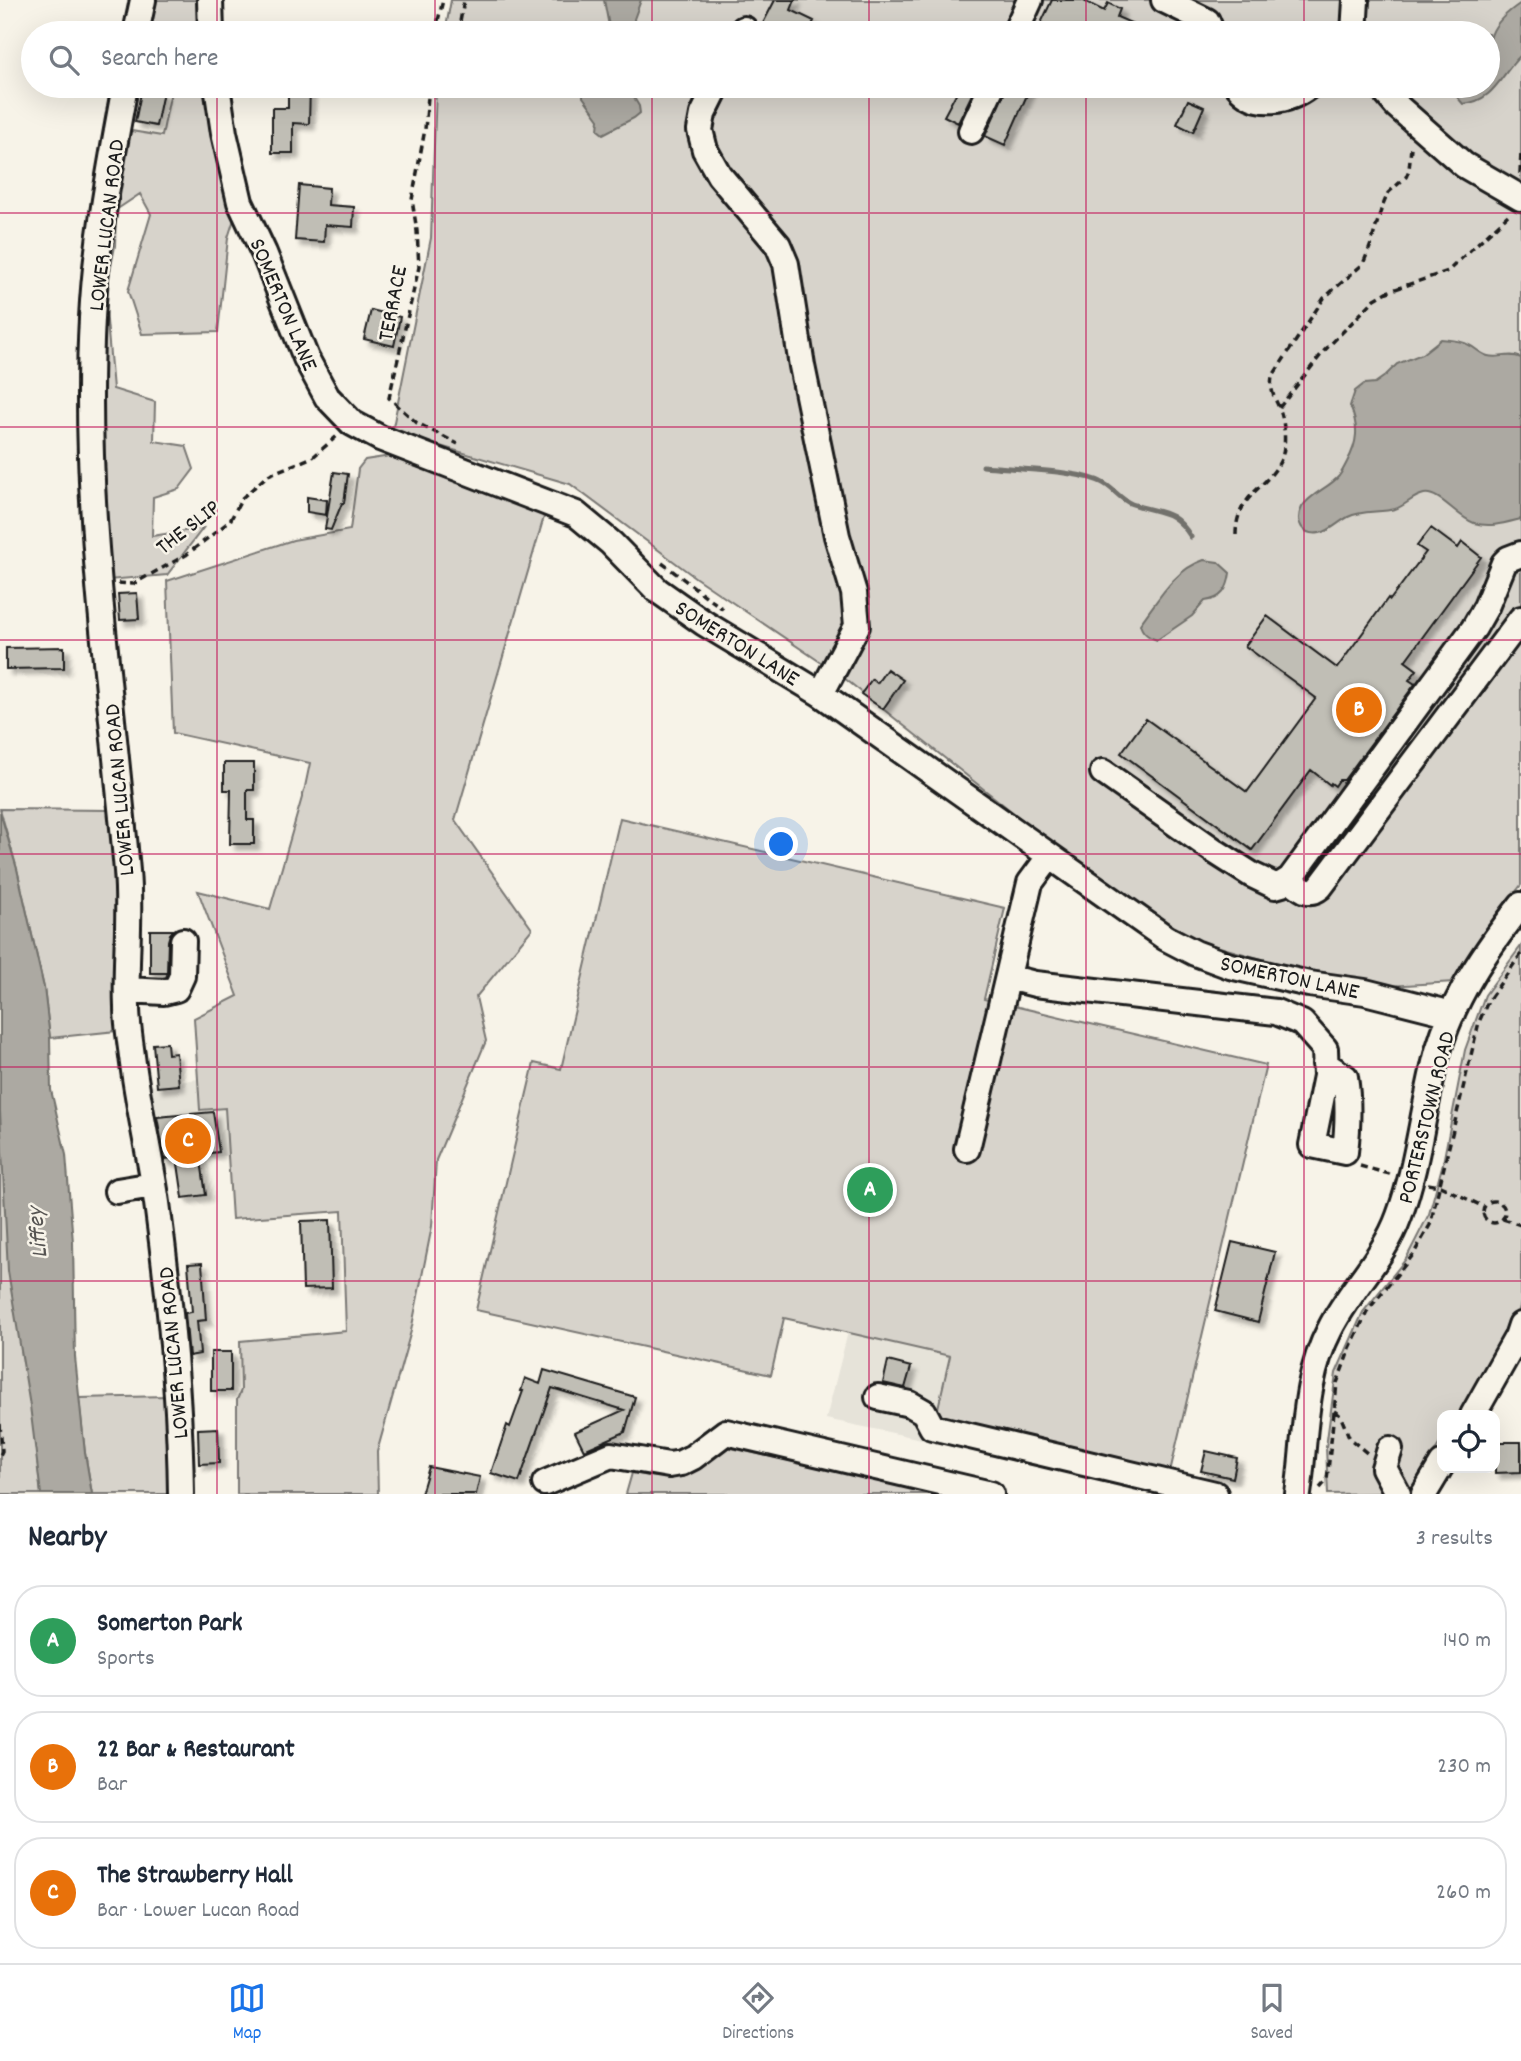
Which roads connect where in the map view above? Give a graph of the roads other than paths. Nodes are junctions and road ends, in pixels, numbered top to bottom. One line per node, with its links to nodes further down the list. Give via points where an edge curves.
1 (142, 0): 6 (street)
2 (210, 0): 7 (street)
3 (1030, 0): 8 (street)
4 (1164, 0): 9 (street)
5 (1356, 0): 10 (street)
6 (138, 21)
7 (211, 21)
8 (1020, 21)
9 (1207, 21)
10 (1355, 21)
11 (123, 98): 31 (street, LOWER LUCAN ROAD, via 100,225 92,316 90,436 98,582 127,872)
12 (219, 98): 22 (street, SOMERTON LANE, via 240,202 306,358 327,397 352,423 576,514 657,590)
13 (711, 98): 22 (street, via 700,130 705,150 719,174 778,245 786,264 837,536 854,593 857,626)
14 (986, 98): 18 (street)
15 (1259, 98): 16 (street)
16 (1289, 98)
17 (1390, 98): 19 (street, via 1464,165)
18 (971, 131)
19 (1517, 204)
20 (1521, 555): 23 (street, via 1504,563 1481,618)
21 (1521, 619): 24 (street)
22 (821, 694): 26 (street, SOMERTON LANE)
23 (1418, 702): 24 (street); 27 (street)
24 (1444, 722): 27 (street, via 1320,887 1305,892)
25 (1103, 772): 27 (street, via 1252,875 1275,886)
26 (1050, 856): 30 (street, via 1030,883); 32 (street, SOMERTON LANE, via 1166,938 1195,953 1243,969)
27 (1290, 879)
28 (1521, 905): 32 (street, PORTERSTOWN ROAD, via 1474,971)
29 (183, 941): 31 (street, via 182,976 176,989)
30 (1008, 977): 33 (street, via 1276,1012 1302,1023 1325,1049); 34 (street)
31 (127, 990): 35 (street, LOWER LUCAN ROAD, via 141,1123)
32 (1452, 1014): 46 (street, PORTERSTOWN ROAD, via 1438,1051 1412,1180 1398,1219 1330,1329 1317,1359)
33 (1325, 1064)
34 (967, 1149)
35 (153, 1185): 36 (street); 43 (street, LOWER LUCAN ROAD, via 171,1321)
36 (117, 1191)
37 (1521, 1325): 39 (street)
38 (878, 1397): 45 (street, via 910,1404 924,1412 932,1427)
39 (1476, 1410)
40 (1387, 1455): 47 (street, via 1384,1472)
41 (1437, 1472): 48 (street)
42 (545, 1483): 44 (street, via 611,1455 681,1463 726,1432)
43 (181, 1494)
44 (991, 1494)
45 (1215, 1494)
46 (1297, 1494)
47 (1398, 1494)
48 (1424, 1494)

